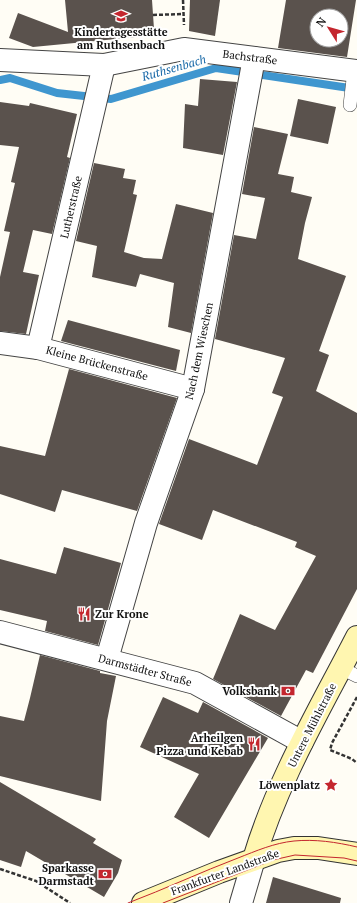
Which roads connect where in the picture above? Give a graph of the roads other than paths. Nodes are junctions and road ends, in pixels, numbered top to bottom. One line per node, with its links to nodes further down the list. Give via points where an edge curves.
1 (254, 58): 3 (street, Bachstraße, via 184,49); 4 (street, Bachstraße); 8 (street, Nach dem Wieschen)
2 (0, 60): 3 (street, Bachstraße)
3 (104, 65): 7 (street, Lutherstraße)
4 (355, 71): 5 (lane)
5 (350, 105)
6 (0, 343): 7 (street, Kleine Brückenstraße)
7 (38, 348): 8 (street, Kleine Brückenstraße)
8 (193, 389): 11 (street, Nach dem Wieschen, via 146,523)
9 (0, 632): 11 (street, Darmstädter Straße)
10 (357, 637): 12 (street, Untere Mühlstraße)
11 (107, 660): 13 (street, Darmstädter Straße, via 195,683)
12 (349, 672): 13 (street, Untere Mühlstraße)
13 (302, 742): 15 (street, Untere Mühlstraße, via 262,831)
14 (357, 854): 15 (street, Frankfurter Landstraße, via 318,848 294,848)
15 (254, 859): 16 (street, Frankfurter Landstraße); 17 (street)
16 (143, 903)
17 (241, 903)

